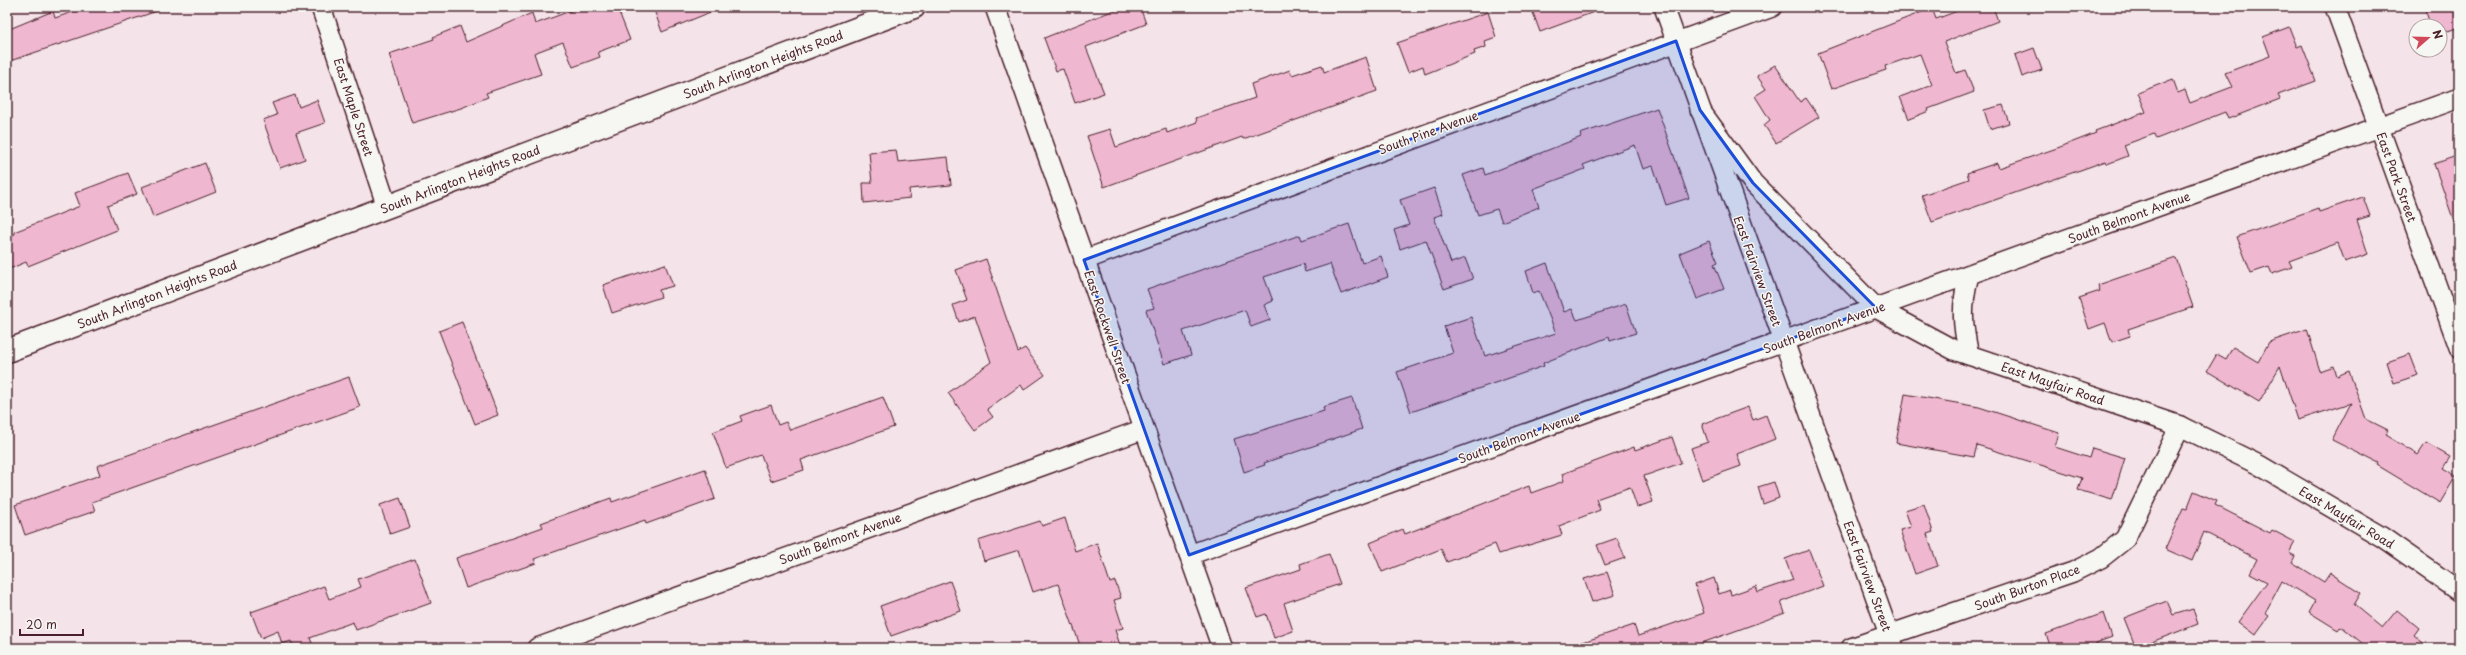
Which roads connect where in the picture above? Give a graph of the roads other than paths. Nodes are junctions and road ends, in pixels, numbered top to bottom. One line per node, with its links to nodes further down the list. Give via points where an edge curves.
1 (321, 7): 11 (street, East Maple Street)
2 (914, 7): 11 (main road, South Arlington Heights Road)
3 (994, 7): 12 (street, East Rockwell Street)
4 (1664, 7): 7 (street, East Fairview Street)
5 (1772, 7): 7 (street, South Pine Avenue)
6 (2335, 7): 10 (street, East Park Street)
7 (1676, 41): 9 (street, East Fairview Street); 12 (street, South Pine Avenue)
8 (2459, 98): 10 (street, South Belmont Avenue)
9 (1700, 110): 14 (street, East Mayfair Road, via 1753,183); 15 (street, East Fairview Street)
10 (2379, 127): 13 (street, South Belmont Avenue); 16 (street, East Park Street)
11 (387, 207): 17 (main road, South Arlington Heights Road)
12 (1084, 260): 20 (street, East Rockwell Street)
13 (1970, 275): 14 (street, South Belmont Avenue); 18 (street, via 1962,298)
14 (1876, 308): 15 (street, South Belmont Avenue); 18 (street, East Mayfair Road, via 1954,350)
15 (1784, 342): 21 (street, South Belmont Avenue); 23 (street, East Fairview Street)
16 (2459, 348)
17 (7, 351)
18 (1969, 355): 19 (street, East Mayfair Road)
19 (2180, 426): 22 (street, East Mayfair Road, via 2259,465 2382,537); 23 (street, South Burton Place, via 2125,539 2101,558 2073,572)
20 (1144, 429): 21 (street, East Rockwell Street); 24 (street, South Belmont Avenue)
21 (1188, 555): 25 (street, East Rockwell Street)
22 (2455, 585)
23 (1891, 641): 26 (street, South Burton Place)
24 (537, 648)
25 (1222, 648)
26 (1851, 648)

